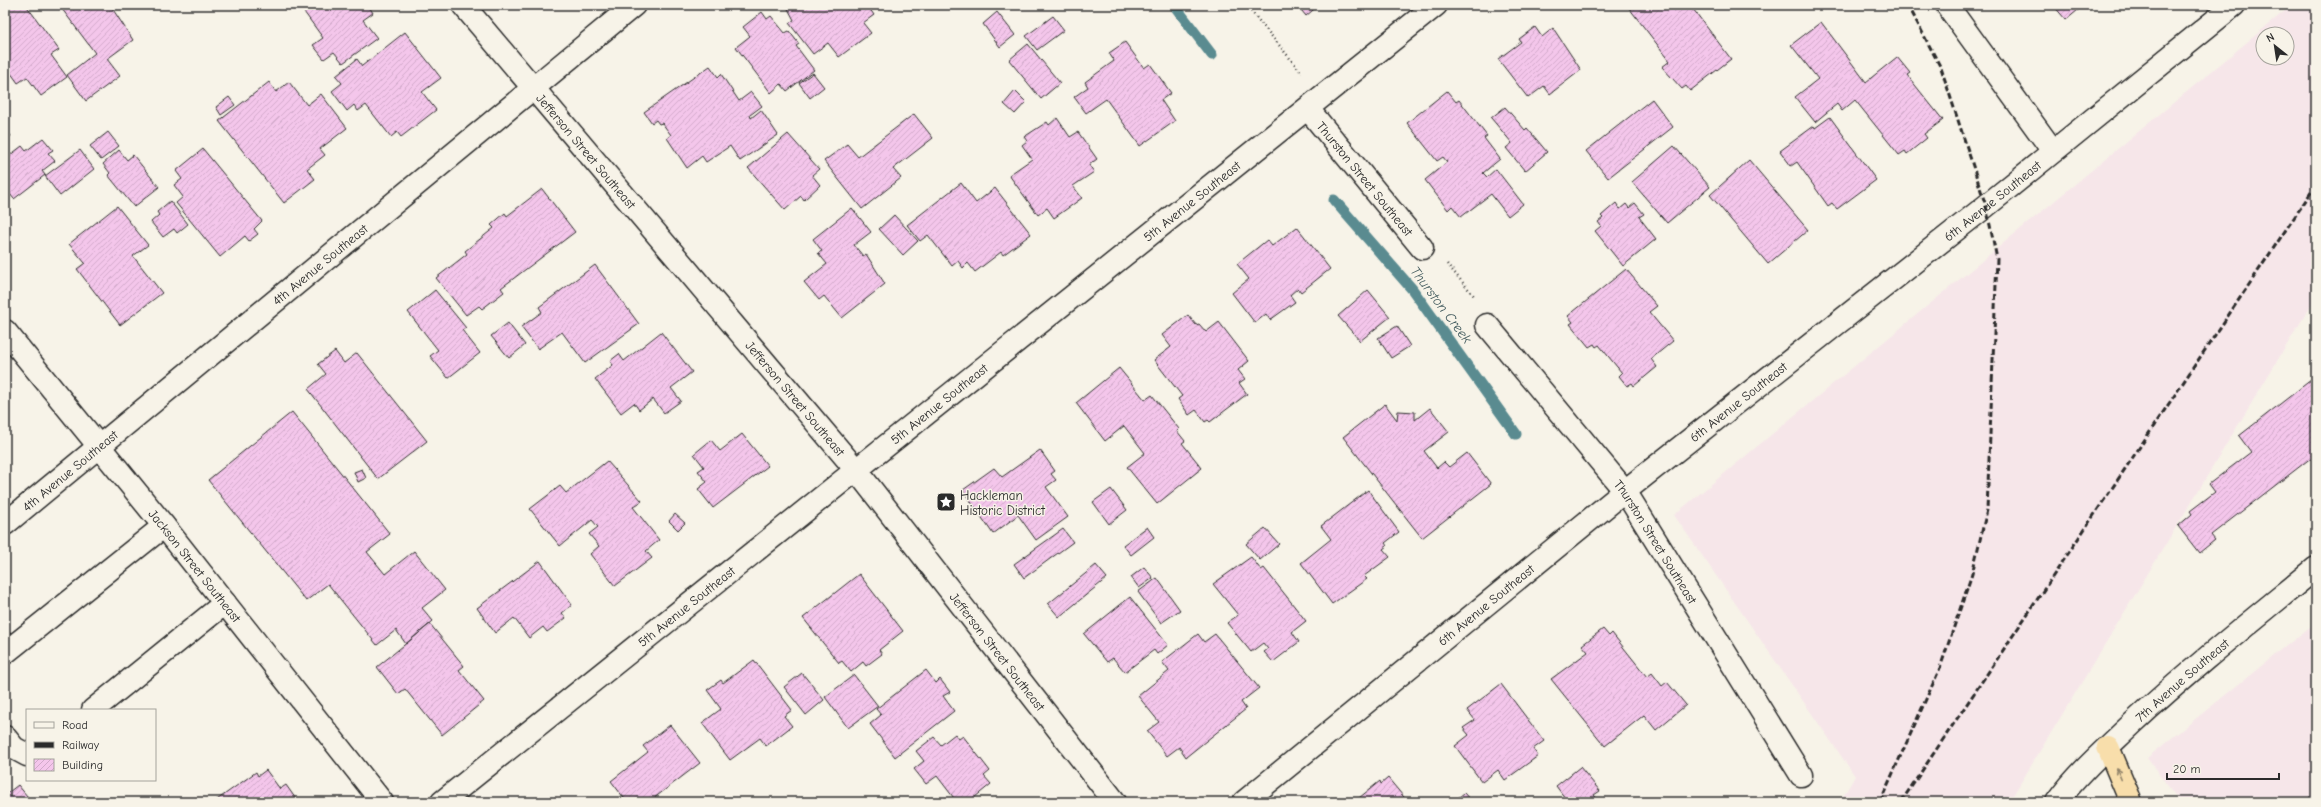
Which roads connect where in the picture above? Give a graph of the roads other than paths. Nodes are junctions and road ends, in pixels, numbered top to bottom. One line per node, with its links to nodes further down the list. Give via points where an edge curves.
1 (463, 5): 6 (street, Jefferson Street Southeast)
2 (634, 5): 6 (street, 4th Avenue Southeast)
3 (1436, 5): 7 (street, 5th Avenue Southeast)
4 (1947, 5): 8 (street)
5 (2234, 5): 8 (street, 6th Avenue Southeast)
6 (532, 88): 12 (street, 4th Avenue Southeast); 13 (street, Jefferson Street Southeast)
7 (1315, 103): 9 (street, Thurston Street Southeast); 13 (street, 5th Avenue Southeast)
8 (2053, 151): 14 (street, 6th Avenue Southeast)
9 (1422, 248)
10 (1487, 325): 14 (street, Thurston Street Southeast)
11 (5, 331): 12 (street, Jackson Street Southeast)
12 (100, 446): 15 (street, 4th Avenue Southeast); 16 (street, Jackson Street Southeast)
13 (857, 471): 26 (street, 5th Avenue Southeast); 27 (street, Jefferson Street Southeast)
14 (1625, 491): 24 (street, Thurston Street Southeast); 28 (street, 6th Avenue Southeast)
15 (5, 524)
16 (164, 526): 18 (street, Jackson Street Southeast); 19 (street)
17 (2316, 568): 22 (street, 7th Avenue Southeast, via 2188,672)
18 (225, 603): 20 (street); 25 (street, Jackson Street Southeast)
19 (5, 653)
20 (94, 709)
21 (5, 737): 23 (street, via 14,748)
22 (2108, 747): 29 (street, 7th Avenue Southeast); 30 (highway, one-way to 22)
23 (26, 754)
24 (1801, 775)
25 (382, 802)
26 (442, 802)
27 (1115, 802)
28 (1244, 802)
29 (2057, 802)
30 (2131, 802)

